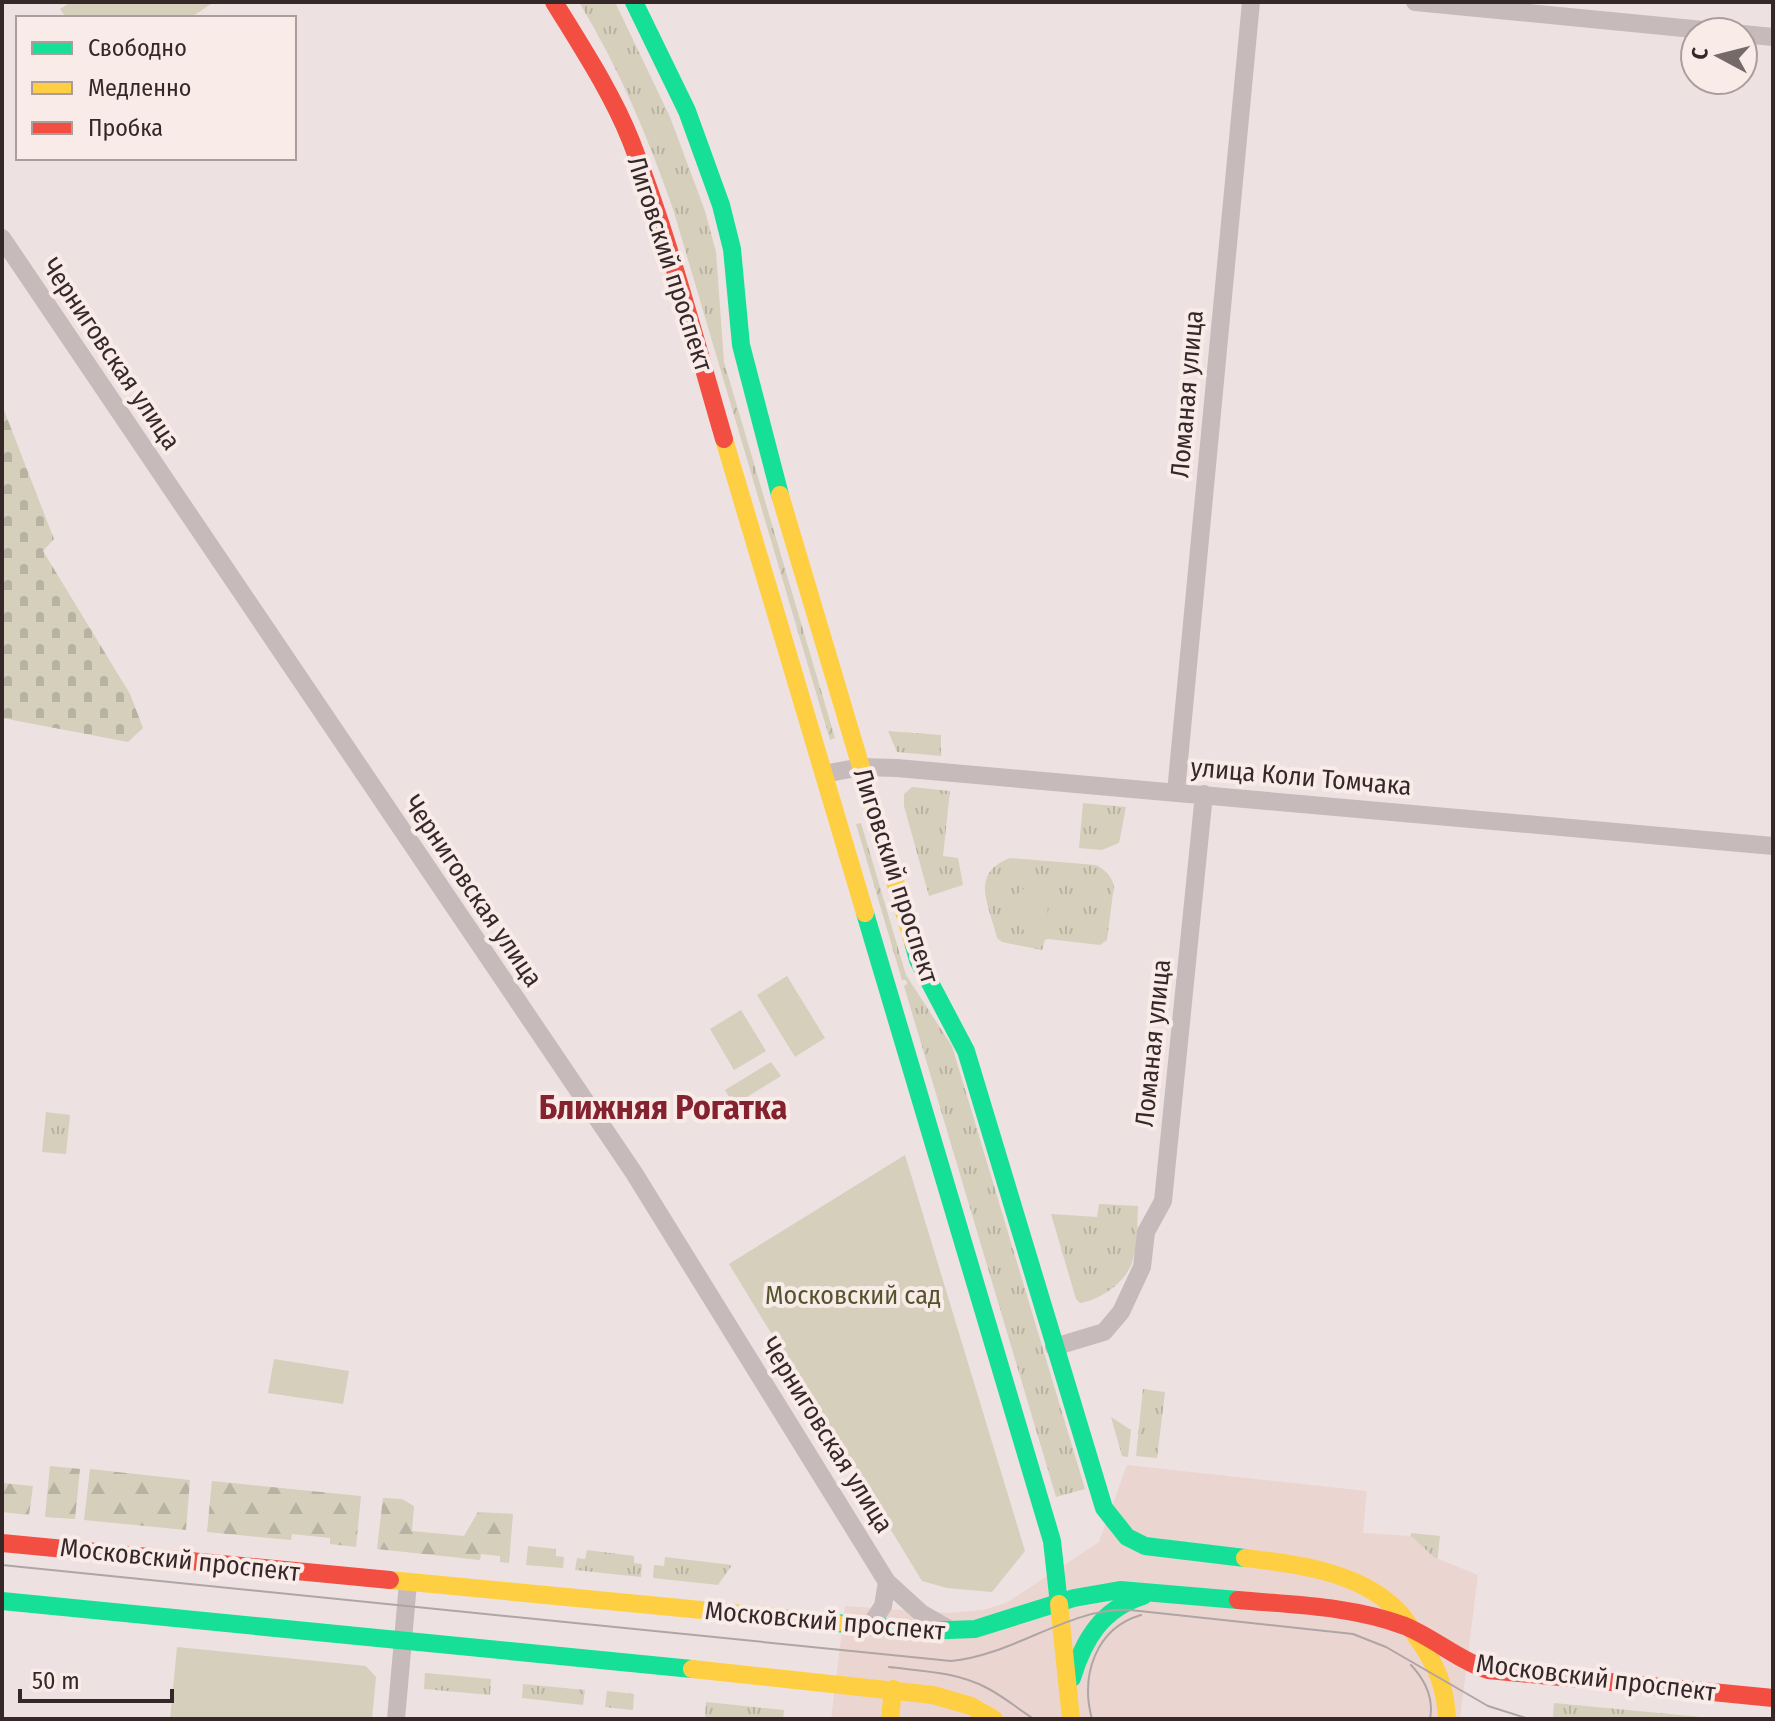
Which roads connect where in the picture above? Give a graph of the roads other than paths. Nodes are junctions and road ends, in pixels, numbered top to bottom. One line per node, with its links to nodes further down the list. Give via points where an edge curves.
1 (554, 2): 8 (main road, Лиговский проспект, via 630,138 657,213)
2 (634, 2): 7 (main road, Лиговский проспект, via 687,111 721,205 754,408)
3 (1251, 2): 9 (street, Ломаная улица)
4 (1415, 2): 5 (street)
5 (1679, 28)
6 (2, 238): 14 (street, Черниговская улица, via 634,1173)
7 (861, 767): 8 (street, улица Коли Томчака); 9 (street, улица Коли Томчака); 12 (main road, Лиговский проспект, via 918,960 966,1051)
8 (824, 774): 18 (main road, Лиговский проспект, via 1052,1541)
9 (1176, 792): 10 (street, улица Коли Томчака)
10 (1204, 794): 11 (street, улица Коли Томчака); 12 (street, Ломаная улица, via 1163,1201 1146,1232 1142,1267 1121,1312 1104,1332)
11 (1773, 846)
12 (1054, 1347): 20 (main road, Лиговский проспект, via 1104,1508 1127,1537 1145,1546 1274,1561 1337,1577 1392,1605)
13 (2, 1543): 15 (main road, Московский проспект)
14 (887, 1582): 19 (street, via 883,1606); 21 (street, Черниговская улица, via 933,1622)
15 (408, 1583): 19 (main road, Московский проспект); 22 (street)
16 (1168, 1594): 18 (main road, Московский проспект, via 1110,1591); 20 (main road, Московский проспект, via 1345,1610); 24 (main road, via 1140,1596 1106,1614 1076,1661)
17 (2, 1601): 22 (main road)
18 (1060, 1602): 21 (main road, Московский проспект); 24 (main road, Лиговский проспект)
19 (869, 1627): 21 (main road, Московский проспект)
20 (1411, 1629): 25 (main road, Московский проспект, via 1470,1665 1488,1670); 30 (main road, via 1441,1677)
21 (955, 1632)
22 (403, 1641): 23 (main road); 26 (street)
23 (893, 1689): 27 (main road); 28 (main road, via 963,1702)
24 (1068, 1696): 29 (main road, Лиговский проспект)
25 (1773, 1698)
26 (396, 1719)
27 (890, 1719)
28 (994, 1719)
29 (1071, 1719)
30 (1447, 1719)

